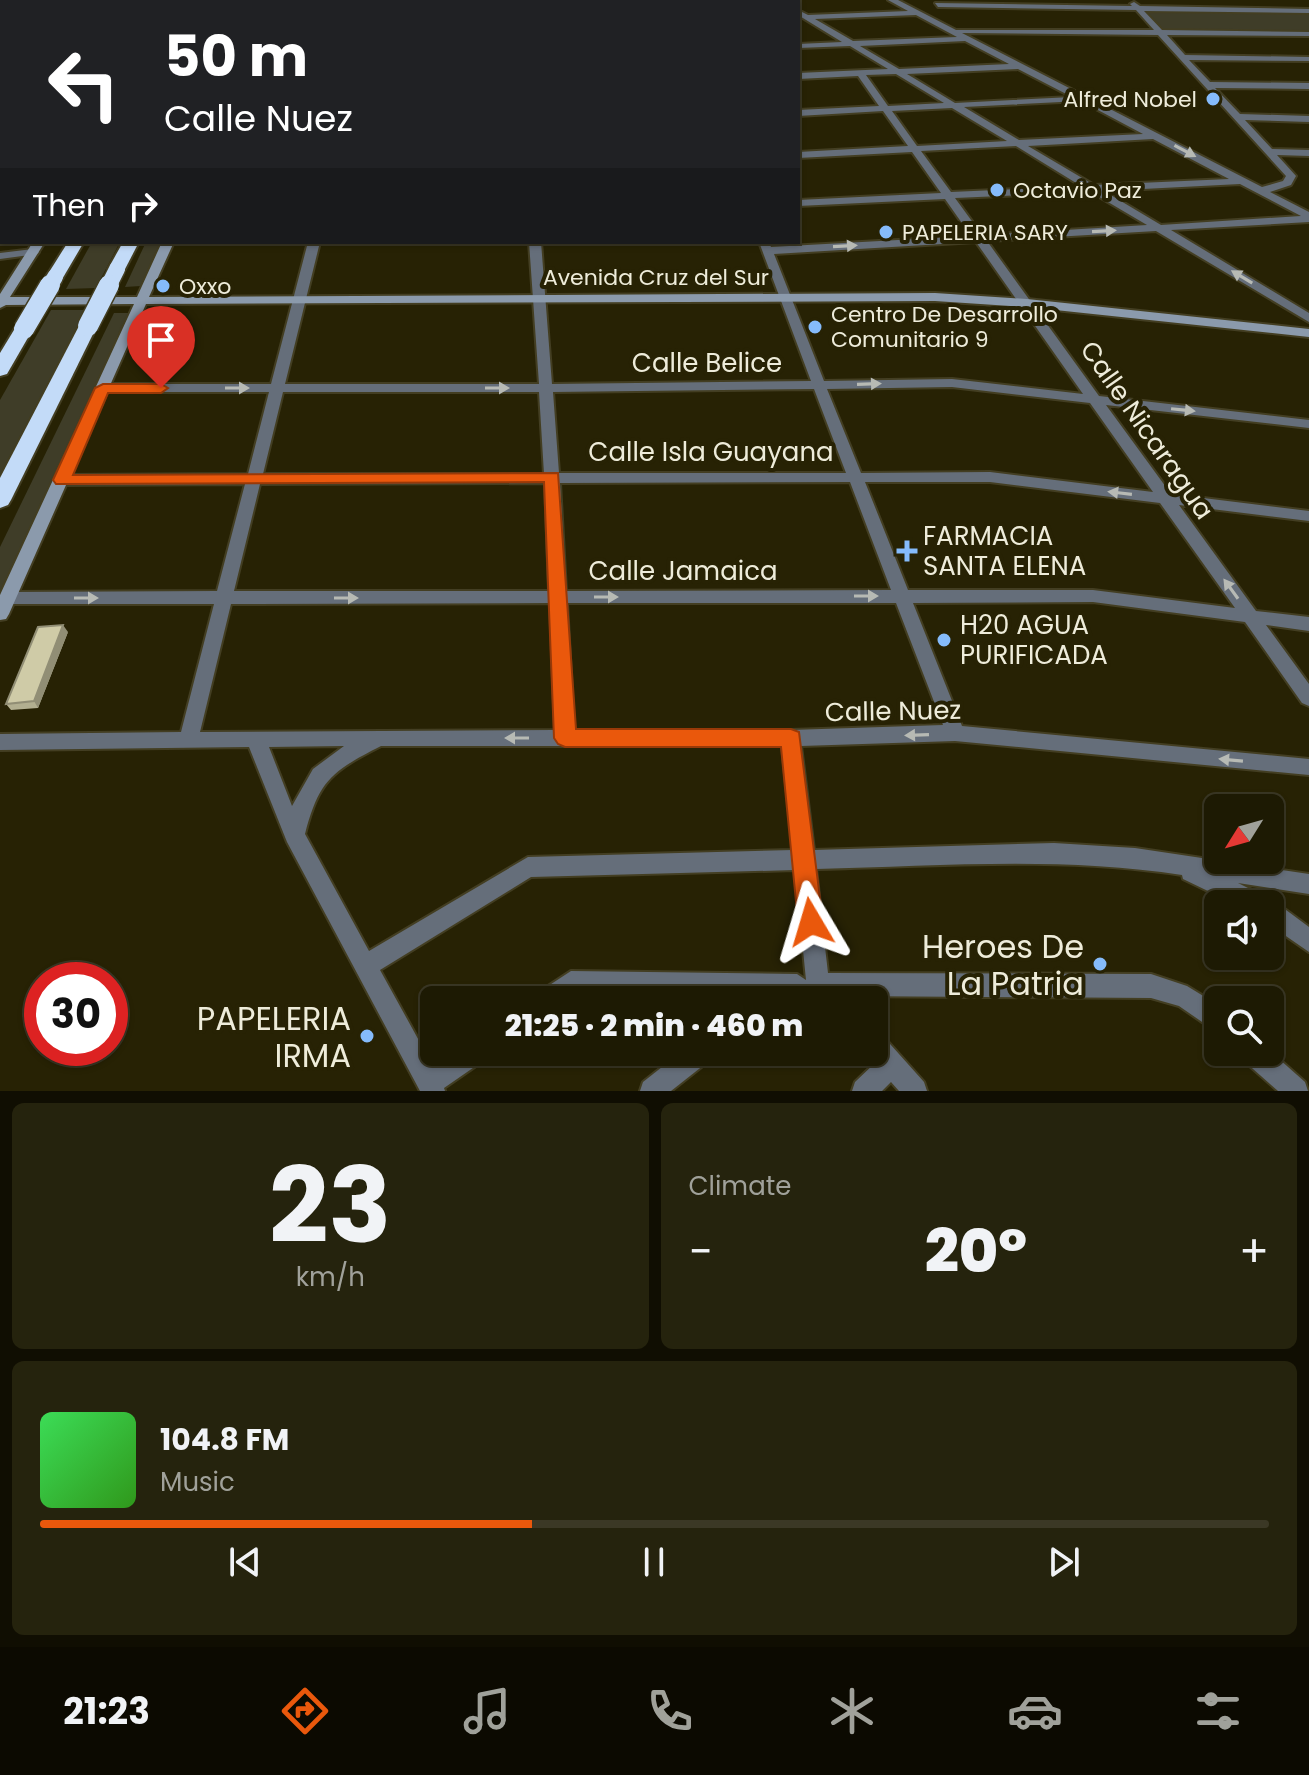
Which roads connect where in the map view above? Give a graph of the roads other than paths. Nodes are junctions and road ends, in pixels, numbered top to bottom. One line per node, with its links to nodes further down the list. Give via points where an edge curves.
1 (892, 0): 6 (street)
2 (1130, 0): 4 (street)
3 (937, 3): 4 (street); 8 (street)
4 (1137, 9): 5 (street); 9 (street)
5 (1309, 11)
6 (919, 13): 7 (street); 8 (street)
7 (801, 16): 12 (street)
8 (950, 29): 9 (street); 11 (street)
9 (1160, 32): 10 (street); 14 (street)
10 (1309, 34)
11 (969, 38): 12 (street); 16 (street)
12 (851, 43): 13 (street); 17 (street)
13 (800, 46)
14 (1183, 57): 15 (street); 20 (street)
15 (1309, 59)
16 (1021, 66): 17 (street); 22 (street)
17 (898, 71): 18 (street); 23 (street)
18 (860, 73): 19 (street); 24 (street, Calle Nicaragua)
19 (800, 76)
20 (1207, 85): 21 (street); 26 (street)
21 (1309, 86)
22 (1083, 98): 23 (street); 28 (street)
23 (954, 105): 24 (street); 29 (street)
24 (886, 108): 25 (street); 30 (street, Calle Nicaragua)
25 (800, 113)
26 (1237, 117): 27 (street); 31 (street)
27 (1309, 119)
28 (1157, 136): 29 (street); 34 (street, one-way to 34)
29 (1017, 143): 30 (street); 35 (street)
30 (915, 149): 33 (street); 37 (street, Calle Nicaragua)
31 (1269, 152): 32 (street); 36 (street, via 1292,180)
32 (1309, 153)
33 (800, 155)
34 (1242, 181): 35 (street); 36 (street)
35 (1091, 187): 37 (street); 40 (street)
36 (1261, 191): 39 (street)
37 (948, 195): 38 (street); 41 (street, Calle Nicaragua)
38 (800, 203)
39 (1309, 218): 40 (street)
40 (1160, 228): 41 (street, one-way to 40); 56 (street, one-way to 40)
41 (980, 238): 47 (street, one-way to 41); 55 (street, Calle Nicaragua)
42 (75, 244): 58 (highway, bridge)
43 (130, 244): 70 (highway, bridge)
44 (167, 244): 53 (main road)
45 (313, 244): 52 (street)
46 (535, 244): 51 (street)
47 (765, 246): 50 (street)
48 (36, 247): 49 (street); 54 (main road)
49 (0, 256)
50 (784, 296): 51 (main road, Avenida Cruz del Sur); 55 (main road, Avenida Cruz del Sur); 59 (street)
51 (538, 298): 52 (main road, Avenida Cruz del Sur); 62 (street)
52 (298, 299): 53 (main road, Avenida Cruz del Sur); 61 (street)
53 (141, 300): 54 (main road, Avenida Cruz del Sur); 60 (main road)
54 (1, 302)
55 (1027, 303): 57 (main road, Avenida Cruz del Sur); 63 (street, Calle Nicaragua)
56 (1309, 318)
57 (1309, 333)
58 (0, 370)
59 (819, 386): 62 (street, Calle Belice); 63 (street, Calle Belice, one-way to 63, via 952,383); 65 (street)
60 (103, 388): 61 (street, Calle Belice, one-way to 61); 68 (main road)
61 (277, 388): 62 (street, Calle Belice, one-way to 62); 67 (street)
62 (545, 388): 66 (street)
63 (1098, 401): 64 (street, Calle Belice, one-way to 64); 69 (street, Calle Nicaragua)
64 (1309, 424)
65 (853, 476): 66 (street, Calle Isla Guayana); 69 (street, Calle Isla Guayana, one-way to 65, via 990,477); 72 (street)
66 (552, 477): 67 (street, Calle Isla Guayana); 73 (street)
67 (253, 478): 68 (street, Calle Isla Guayana); 75 (street)
68 (62, 480): 74 (main road)
69 (1165, 498): 71 (street, Calle Isla Guayana); 77 (street, Calle Nicaragua, one-way to 69)
70 (0, 500)
71 (1309, 516)
72 (901, 596): 73 (street, Calle Jamaica, one-way to 72); 77 (street, Calle Jamaica, via 1103,596); 80 (street)
73 (559, 597): 75 (street, Calle Jamaica, one-way to 73); 82 (street)
74 (8, 598): 75 (street, Calle Jamaica, one-way to 75); 76 (main road)
75 (224, 598): 84 (street)
76 (0, 614)
77 (1251, 616): 78 (street, Calle Jamaica); 79 (street, Calle Nicaragua)
78 (1309, 624)
79 (1309, 698)
80 (955, 733): 83 (street, Calle Nuez, one-way to 83); 87 (street, Calle Nuez, one-way to 80)
81 (380, 738): 82 (street, Calle Nuez, one-way to 81); 85 (street, Calle Nuez); 88 (street, Calle Nuez, via 321,771 301,805)
82 (565, 738): 83 (street, Calle Nuez)
83 (791, 738): 89 (street)
84 (188, 740): 85 (street, Calle Nuez); 86 (street, Calle Nuez)
85 (256, 740): 88 (street)
86 (0, 742)
87 (1309, 767)
88 (294, 835): 95 (street)
89 (803, 861): 90 (street, via 1054,853); 95 (street, via 528,867); 98 (street)
90 (1174, 863): 91 (street); 92 (street)
91 (1309, 884)
92 (1229, 890)
93 (1284, 922): 94 (street)
94 (1309, 941)
95 (365, 966): 106 (street)
96 (567, 986): 97 (street)
97 (656, 986)
98 (799, 986)
99 (888, 990): 100 (street, via 1151,986 1174,989)
100 (1204, 1008)
101 (888, 1059): 102 (street)
102 (892, 1064): 108 (street); 109 (street)
103 (457, 1066): 106 (street)
104 (683, 1066): 107 (street)
105 (1268, 1066): 110 (street)
106 (431, 1088)
107 (652, 1091)
108 (864, 1091)
109 (915, 1091)
110 (1296, 1091)

